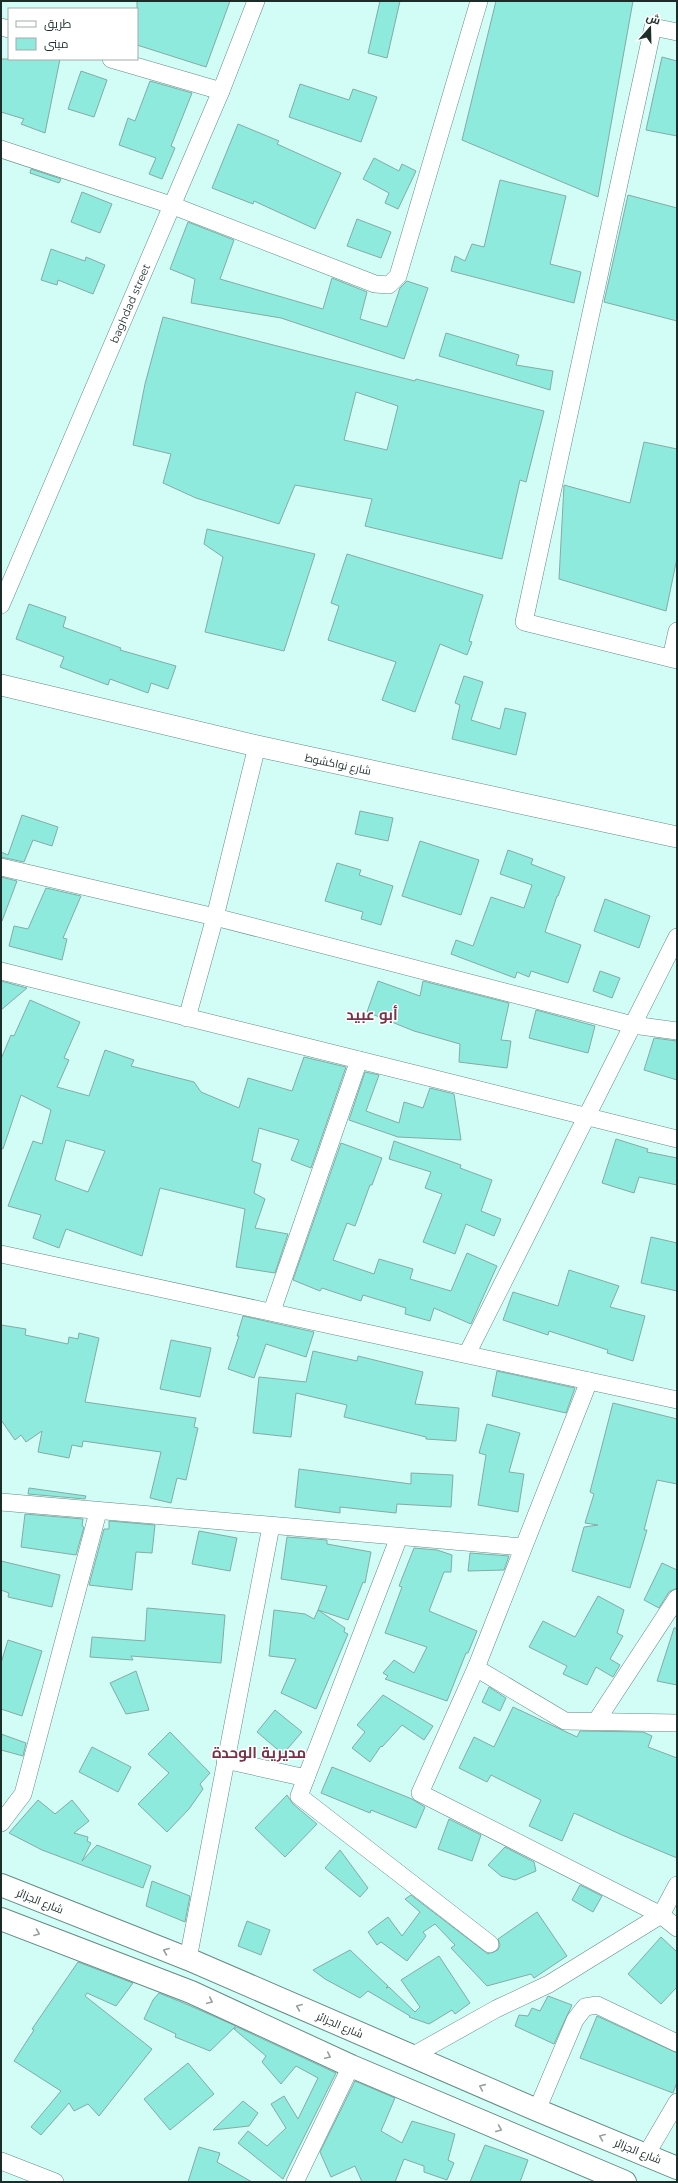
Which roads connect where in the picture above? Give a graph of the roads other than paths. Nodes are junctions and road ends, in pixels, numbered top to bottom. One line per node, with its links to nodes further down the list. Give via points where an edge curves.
1 (256, 1): 5 (street, baghdad street)
2 (478, 1): 7 (street, via 398,276 389,285 375,284)
3 (677, 32): 10 (street, via 653,27 524,622)
4 (114, 60): 5 (street)
5 (221, 91): 7 (street, baghdad street)
6 (1, 150): 7 (street)
7 (171, 205): 8 (street, baghdad street)
8 (1, 604)
9 (677, 630): 10 (street)
10 (674, 659)
11 (1, 685): 12 (street, شارع نواكشوط)
12 (257, 746): 13 (street, شارع نواكشوط); 15 (street)
13 (677, 837)
14 (1, 867): 15 (street)
15 (215, 917): 18 (street); 19 (street)
16 (677, 936): 19 (street)
17 (1, 971): 18 (street)
18 (187, 1018): 21 (street)
19 (633, 1025): 20 (street); 22 (street)
20 (677, 1031)
21 (359, 1060): 22 (street); 25 (street)
22 (586, 1117): 23 (street); 26 (street)
23 (677, 1140)
24 (1, 1254): 25 (street)
25 (272, 1312): 26 (street)
26 (467, 1354): 27 (street)
27 (589, 1381): 28 (street); 33 (street)
28 (677, 1400)
29 (1, 1502): 30 (street)
30 (98, 1512): 31 (street); 40 (street, via 23,1794)
31 (271, 1526): 32 (street); 38 (street)
32 (399, 1537): 33 (street); 39 (street)
33 (523, 1547): 35 (street)
34 (677, 1598): 36 (street)
35 (476, 1668): 36 (street, via 565,1721); 43 (street, via 420,1793)
36 (597, 1720): 37 (street)
37 (677, 1723)
38 (225, 1760): 39 (street); 47 (street)
39 (306, 1778): 46 (street, via 299,1796)
40 (1, 1823)
41 (677, 1885): 43 (street)
42 (1, 1886): 47 (main road, شارع الجزائر, one-way to 42)
43 (661, 1915): 45 (street); 50 (street, via 549,1984)
44 (1, 1919): 48 (main road, one-way to 48)
45 (677, 1928)
46 (490, 1944)
47 (188, 1959): 48 (main road); 50 (main road, شارع الجزائر, one-way to 47)
48 (191, 1992): 51 (main road, one-way to 51)
49 (677, 2043): 53 (street, via 597,2005 585,2007 575,2020)
50 (412, 2056): 53 (main road, شارع الجزائر, one-way to 50)
51 (351, 2066): 58 (street); 59 (main road, one-way to 59)
52 (677, 2102): 54 (street)
53 (537, 2110): 54 (main road, شارع الجزائر, one-way to 53)
54 (646, 2154): 56 (main road, شارع الجزائر)
55 (1, 2161): 57 (street)
56 (677, 2168)
57 (54, 2182)
58 (295, 2182)
59 (625, 2182)

